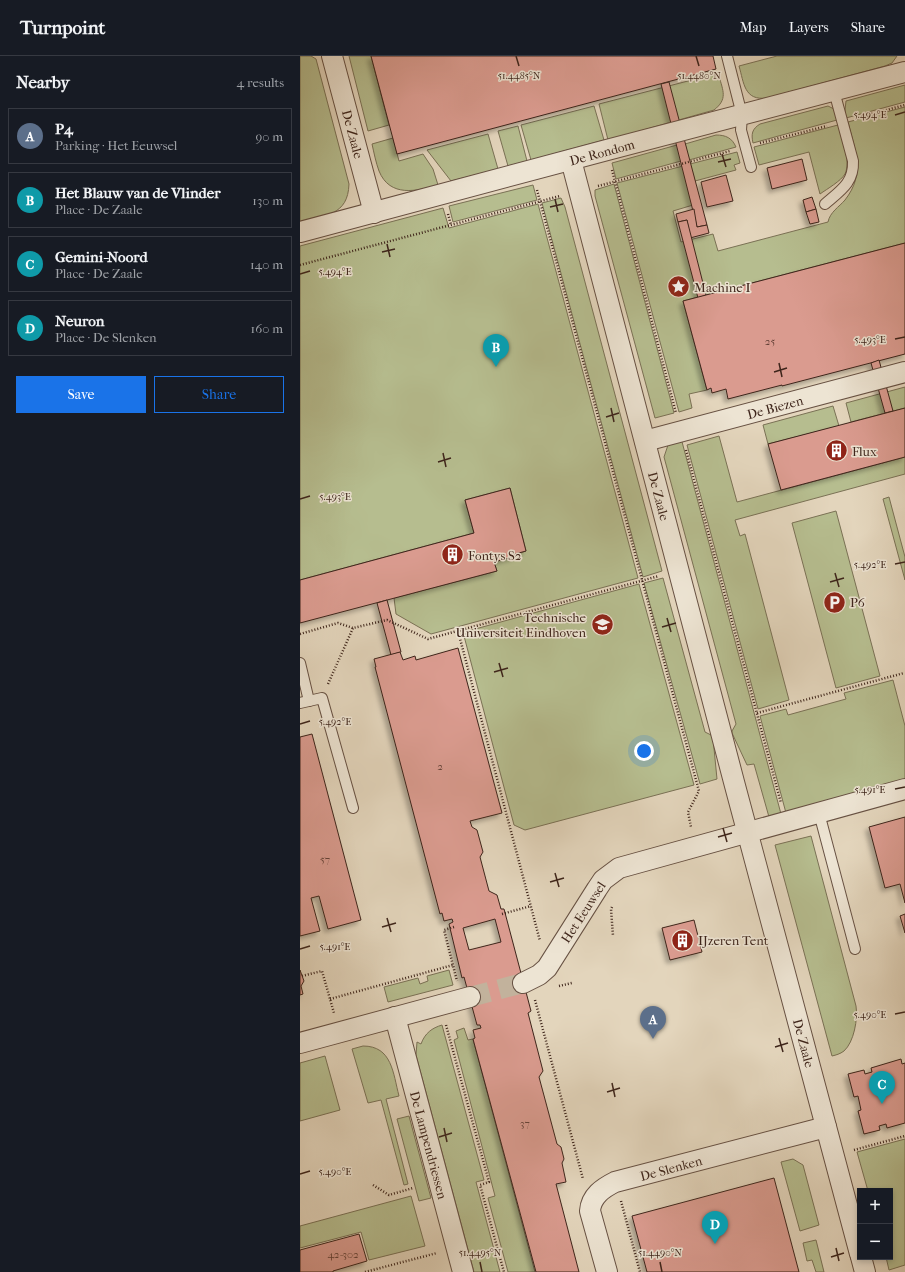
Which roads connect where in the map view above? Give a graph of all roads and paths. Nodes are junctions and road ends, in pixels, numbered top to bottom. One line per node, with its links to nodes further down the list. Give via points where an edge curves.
1 (332, 56): 17 (street, De Zaale)
2 (727, 56): 6 (lane)
3 (905, 72): 4 (street, De Rondom)
4 (834, 91): 6 (street, De Rondom); 7 (lane)
5 (905, 105): 7 (path)
6 (742, 115): 8 (lane, via 741,130); 9 (street, De Rondom)
7 (842, 122): 8 (path); 16 (lane, via 852,161 852,173 843,189)
8 (746, 147): 11 (lane); 13 (path)
9 (607, 150): 10 (street, De Rondom); 13 (path)
10 (571, 160): 12 (street, De Rondom); 14 (street, De Zaale)
11 (751, 167)
12 (531, 171): 15 (path); 17 (street, De Rondom)
13 (615, 182): 14 (path); 21 (path)
14 (579, 191): 15 (path); 22 (street, De Zaale)
15 (540, 202): 19 (path); 24 (path)
16 (825, 204)
17 (374, 213): 18 (street, De Rondom)
18 (300, 232)
19 (300, 265)
20 (905, 372): 21 (street, De Biezen)
21 (681, 432): 22 (street, De Biezen); 32 (path)
22 (645, 441): 23 (street, De Zaale)
23 (679, 570): 24 (path); 37 (street, De Zaale)
24 (641, 580): 26 (path); 38 (path, via 699,791 688,812)
25 (353, 628): 26 (path, via 387,620 428,639); 27 (path, via 338,623); 30 (path)
26 (458, 631): 40 (path)
27 (300, 634)
28 (300, 663): 31 (lane)
29 (904, 673): 32 (path)
30 (322, 698): 31 (lane); 34 (lane)
31 (304, 702)
32 (757, 713): 36 (path)
33 (905, 789): 35 (street)
34 (353, 808)
35 (819, 813): 36 (street); 44 (lane)
36 (786, 822): 37 (street)
37 (747, 832): 38 (street, Het Eeuwsel); 55 (street, De Zaale)
38 (696, 846): 46 (street, Het Eeuwsel, via 630,864 610,873)
39 (615, 902): 43 (path, via 611,909)
40 (531, 906): 41 (path); 46 (path)
41 (502, 914)
42 (454, 927): 45 (path, via 444,930)
43 (613, 936)
44 (855, 949)
45 (453, 965): 49 (path); 50 (path)
46 (547, 968): 48 (street, Het Eeuwsel)
47 (302, 976): 50 (path, via 322,971)
48 (527, 981): 58 (path)
49 (466, 998): 51 (street)
50 (330, 999): 53 (path)
51 (441, 1005): 52 (street); 67 (path, via 489,1182 480,1185)
52 (395, 1017): 53 (street); 63 (street, De Lampendriessen)
53 (339, 1033): 54 (street)
54 (300, 1043)
55 (826, 1127): 57 (street, De Zaale); 59 (street, De Slenken)
56 (905, 1136): 57 (path)
57 (834, 1155): 62 (street, De Zaale)
58 (583, 1178)
59 (615, 1182): 68 (street, De Slenken, via 600,1191 590,1205); 69 (path)
60 (373, 1185): 61 (path, via 389,1195)
61 (413, 1188)
62 (857, 1243)
63 (457, 1248): 65 (path); 66 (street, De Lampendriessen)
64 (862, 1260): 70 (street)
65 (365, 1272)
66 (463, 1272)
67 (504, 1272)
68 (606, 1272)
69 (640, 1272)
70 (865, 1272)

